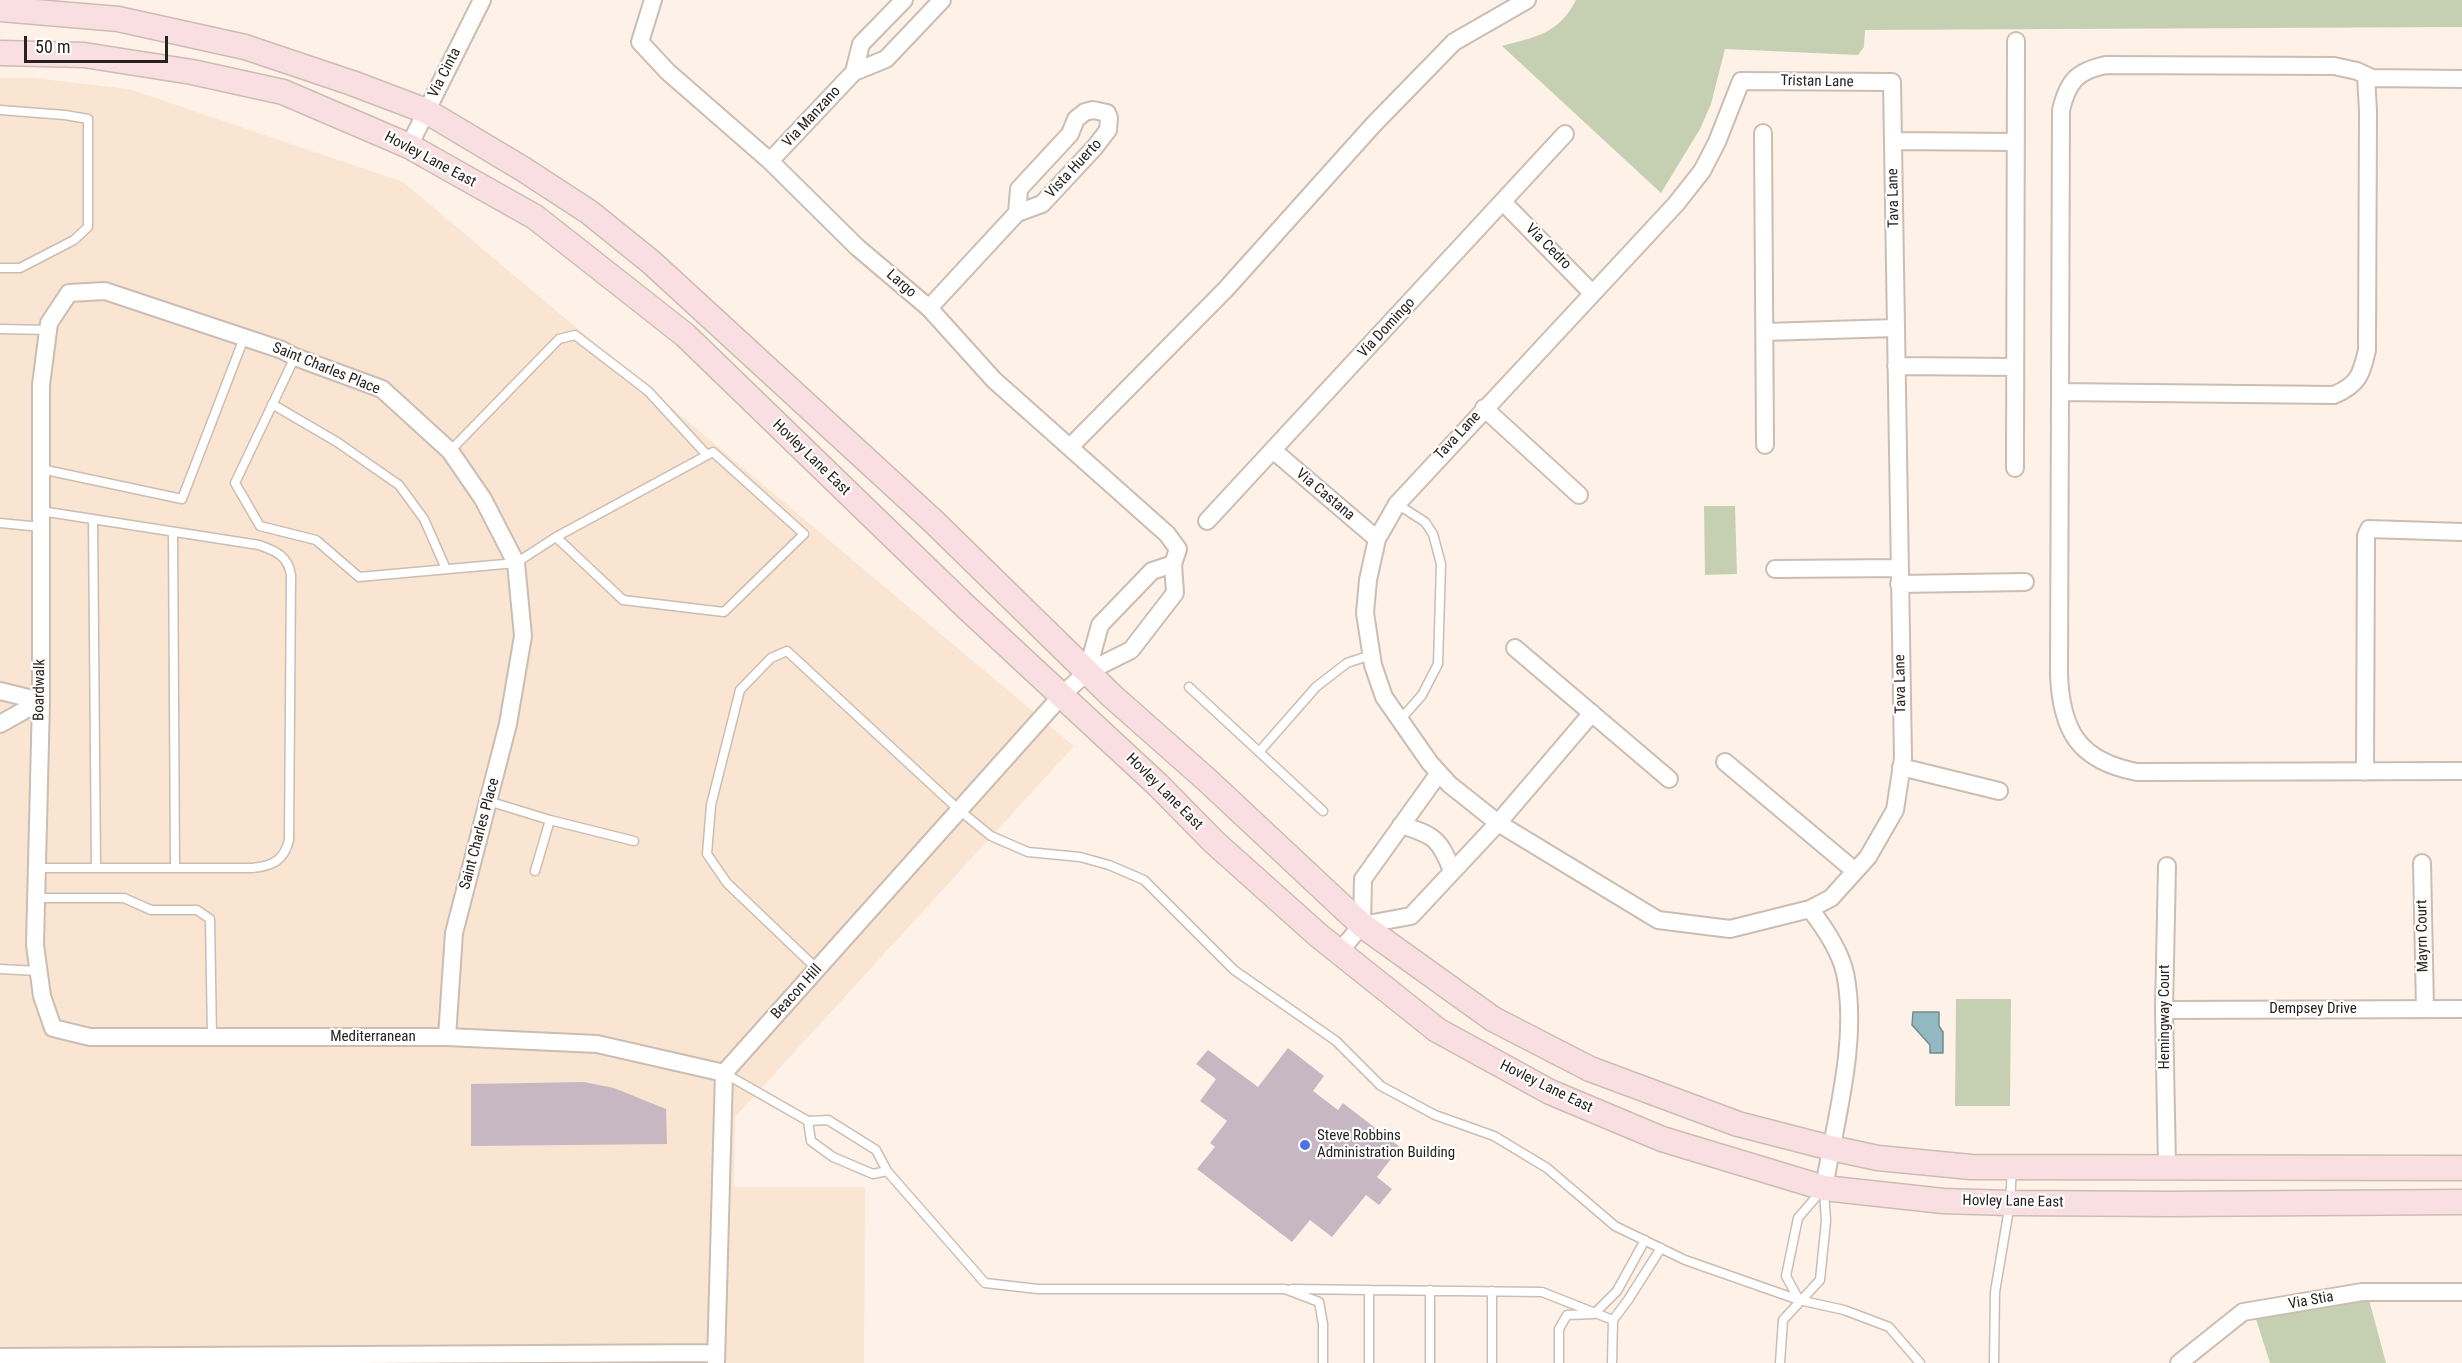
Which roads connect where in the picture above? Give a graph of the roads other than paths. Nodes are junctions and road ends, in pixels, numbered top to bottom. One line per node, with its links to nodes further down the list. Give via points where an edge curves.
1 (482, 0): 15 (street, Via Cinta)
2 (653, 0): 21 (street, Largo, via 640,42 668,72)
3 (904, 0): 9 (street, Via Manzano, via 861,44)
4 (942, 0): 9 (street, Via Manzano, via 886,59)
5 (1526, 1): 40 (street, via 1454,42 1374,124 1226,289)
6 (0, 9): 15 (main road, via 118,19 245,47)
7 (2016, 41): 19 (street)
8 (0, 53): 20 (main road, Hovley Lane East, via 84,55 192,72 282,92)
9 (854, 72): 21 (street, Via Manzano)
10 (2366, 75): 11 (street, via 2395,80); 36 (street, via 2367,350 2361,376 2334,395); 36 (street, via 2334,66 2106,65 2075,78 2066,91 2061,110)
11 (2462, 80)
12 (1741, 81): 13 (street, Tristan Lane); 25 (street, Tava Lane, via 1702,171)
13 (1892, 82): 18 (street, Tava Lane)
14 (0, 110): 24 (lane, via 88,119 88,227 74,240 21,268)
15 (426, 111): 20 (street, Via Cinta); 64 (main road, via 589,213 651,262 924,513)
16 (1763, 133): 30 (street)
17 (1565, 134): 22 (street, Via Domingo)
18 (1893, 141): 19 (street); 27 (street, Tava Lane)
19 (2016, 142): 34 (street)
20 (409, 146): 67 (main road, Hovley Lane East, via 535,217 684,335 941,583)
21 (770, 161): 26 (street, Largo, via 857,247)
22 (1503, 202): 25 (street, Via Cedro); 42 (street, Via Domingo)
23 (1017, 213): 23 (street, Vista Huerto, via 1042,204 1095,147 1108,130 1107,114 1093,110 1076,119 1070,134 1019,189); 26 (street, Vista Huerto)
24 (0, 268)
25 (1592, 293): 38 (street, Tava Lane)
26 (929, 308): 40 (street, Largo, via 994,380)
27 (1895, 328): 30 (street); 33 (street, Tava Lane)
28 (0, 329): 29 (lane)
29 (48, 330): 31 (street, Saint Charles Place, via 69,293 105,291); 35 (street, Saint Charles Place)
30 (1765, 332): 39 (street)
31 (244, 338): 32 (street, Saint Charles Place); 45 (lane, via 182,499)
32 (295, 357): 37 (lane); 41 (street, Saint Charles Place, via 382,389)
33 (1896, 366): 34 (street); 60 (street, Tava Lane)
34 (2015, 367): 44 (street)
35 (40, 385): 45 (street, Boardwalk)
36 (2060, 392): 76 (street, via 2060,699 2067,722 2080,743 2091,756 2106,764 2137,772)
37 (272, 404): 58 (lane, via 399,485 424,519); 58 (lane, via 235,483 260,526 316,540 359,577)
38 (1485, 408): 46 (street); 47 (street, Tava Lane)
39 (1766, 445)
40 (1070, 447): 57 (street, Largo, via 1167,534 1178,549)
41 (450, 450): 43 (lane, via 559,339 575,335 648,391); 56 (street, Saint Charles Place, via 483,499)
42 (1274, 451): 50 (street, Via Domingo); 55 (street, Via Castana)
43 (707, 455): 54 (lane); 54 (lane, via 713,452 804,534 724,612 623,600)
44 (2015, 468)
45 (40, 469): 48 (street, Boardwalk)
46 (1579, 495)
47 (1397, 504): 55 (street, Tava Lane); 70 (lane, via 1425,522 1433,534 1441,564 1438,664 1422,695)
48 (40, 519): 49 (lane); 51 (lane); 68 (street, Boardwalk)
49 (93, 519): 52 (lane); 90 (lane)
50 (1207, 521)
51 (0, 523)
52 (173, 532): 91 (lane); 91 (lane, via 259,545 275,551 289,564 291,575 286,851 279,861 267,866)
53 (2462, 532): 76 (street, via 2369,529 2366,536)
54 (556, 537): 56 (lane)
55 (1377, 539): 63 (street, Tava Lane, via 1365,613)
56 (516, 563): 58 (lane); 80 (street, Saint Charles Place, via 523,636 508,724)
57 (1173, 564): 64 (street, via 1152,571 1100,625); 64 (street, Largo, via 1175,593 1131,650)
58 (446, 569)
59 (1775, 569): 60 (street)
60 (1899, 576): 61 (street); 74 (street, Tava Lane)
61 (2025, 582)
62 (1515, 648): 69 (street)
63 (1371, 655): 70 (street, Tava Lane, via 1384,697); 72 (lane, via 1347,663 1316,687)
64 (1087, 672): 67 (street, Largo); 97 (main road)
65 (1189, 687): 72 (lane)
66 (0, 691): 68 (street)
67 (1063, 694): 81 (street, Beacon Hill); 98 (main road, Hovley Lane East, via 1214,842)
68 (40, 701): 71 (street); 89 (street, Boardwalk)
69 (1592, 713): 78 (street); 84 (street)
70 (1400, 720): 77 (street, Tava Lane)
71 (0, 724)
72 (1259, 752): 82 (lane)
73 (1725, 762): 93 (street)
74 (1901, 767): 79 (street); 93 (street, Tava Lane, via 1895,810 1868,857)
75 (2462, 771): 76 (street)
76 (2365, 772)
77 (1439, 773): 84 (street, Tava Lane); 85 (street)
78 (1669, 779)
79 (1999, 791)
80 (488, 801): 83 (lane); 107 (street, Saint Charles Place, via 454,933)
81 (959, 810): 100 (street, Beacon Hill); 100 (lane, via 787,651 771,658 740,690 711,805 707,854 727,883); 118 (lane, via 992,836 1028,852 1080,857 1143,880 1234,970 1336,1041 1382,1086 1436,1115 1494,1136 1547,1168 1615,1226)
82 (1323, 811)
83 (550, 820): 86 (lane); 92 (lane)
84 (1498, 823): 94 (street); 96 (street, Tava Lane, via 1658,920 1730,928)
85 (1401, 825): 94 (street, via 1425,832 1438,842); 97 (street, via 1363,879)
86 (634, 841)
87 (2422, 863): 103 (street, Mayrn Court)
88 (2167, 866): 105 (street, Hemingway Court)
89 (36, 868): 90 (lane); 95 (street, Boardwalk)
90 (96, 868): 91 (lane)
91 (176, 868)
92 (535, 871)
93 (1855, 871): 96 (street, Tava Lane, via 1831,898)
94 (1452, 872): 97 (street, via 1411,916)
95 (35, 898): 101 (street, Boardwalk); 106 (lane, via 124,898 151,910 205,913 210,919)
96 (1810, 909): 110 (street, via 1826,931 1845,972 1849,1016 1844,1075)
97 (1362, 925): 98 (street); 110 (main road, via 1493,1018 1590,1068 1738,1124)
98 (1339, 952): 115 (main road, Hovley Lane East, via 1437,1030 1550,1092 1662,1139)
99 (0, 969): 101 (lane)
100 (817, 969): 108 (street, Beacon Hill)
101 (38, 971): 102 (street, Boardwalk)
102 (42, 996): 106 (street, Mediterranean, via 53,1028 81,1035)
103 (2425, 1009): 104 (street, Dempsey Drive); 105 (street, Dempsey Drive)
104 (2462, 1009)
105 (2164, 1010): 112 (street, Hemingway Court)
106 (212, 1037): 107 (street, Mediterranean)
107 (447, 1037): 108 (street, Mediterranean, via 597,1044)
108 (724, 1073): 109 (lane); 130 (street)
109 (808, 1121): 114 (lane, via 828,1120 861,1140 876,1150); 114 (lane, via 811,1141 833,1157 873,1174)
110 (1831, 1148): 111 (main road, via 1878,1158); 115 (street)
111 (2013, 1167): 112 (main road); 117 (lane)
112 (2167, 1167): 113 (main road)
113 (2462, 1168)
114 (887, 1171): 120 (lane, via 985,1282 1038,1289)
115 (1824, 1188): 117 (main road, Hovley Lane East, via 1943,1201); 125 (lane, via 1826,1221 1820,1280); 125 (lane, via 1798,1218 1786,1276)
116 (2462, 1202): 117 (main road, Hovley Lane East)
117 (2010, 1203): 142 (lane, via 1995,1292)
118 (1645, 1240): 119 (lane); 126 (lane, via 1617,1291)
119 (1661, 1248): 125 (lane); 127 (lane)
120 (1285, 1289): 121 (lane); 134 (lane, via 1318,1302 1323,1324)
121 (1369, 1290): 122 (lane); 135 (lane)
122 (1430, 1290): 123 (lane); 136 (lane)
123 (1492, 1291): 126 (lane, via 1542,1292); 137 (lane)
124 (2462, 1292): 143 (street, Via Stia, via 2362,1292 2243,1312)
125 (1800, 1299): 140 (lane, via 1783,1320); 141 (lane, via 1842,1309 1889,1327)
126 (1594, 1314): 127 (lane); 138 (lane, via 1567,1315 1559,1329)
127 (1614, 1320): 139 (lane)
128 (0, 1357): 133 (street)
129 (551, 1358): 130 (street); 132 (street)
130 (716, 1358)
131 (217, 1359): 132 (street); 133 (street)
132 (399, 1359)
133 (74, 1360)
134 (1323, 1363)
135 (1369, 1363)
136 (1431, 1363)
137 (1492, 1363)
138 (1558, 1363)
139 (1612, 1363)
140 (1780, 1363)
141 (1920, 1363)
142 (1994, 1363)
143 (2179, 1363)

